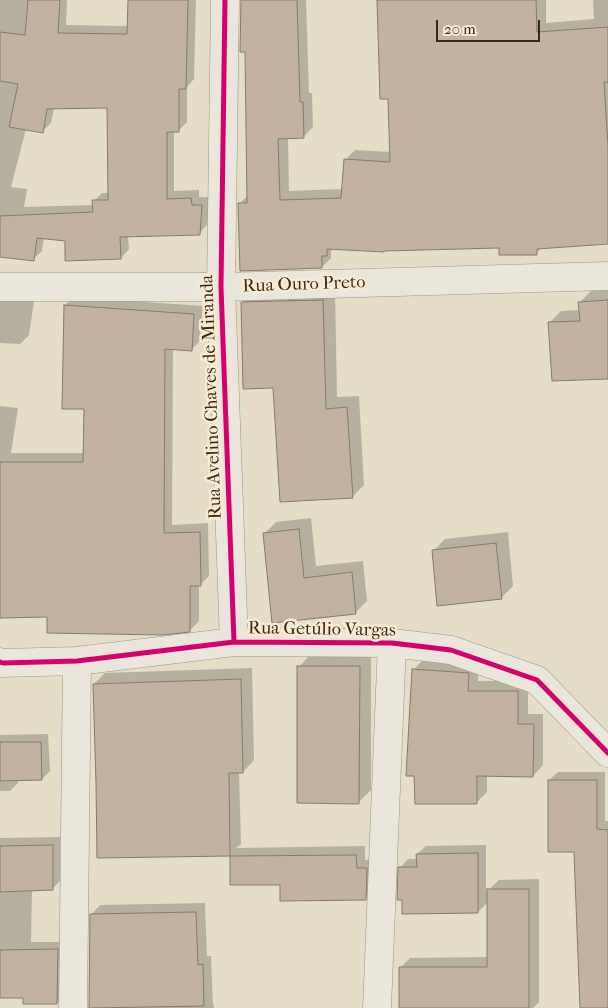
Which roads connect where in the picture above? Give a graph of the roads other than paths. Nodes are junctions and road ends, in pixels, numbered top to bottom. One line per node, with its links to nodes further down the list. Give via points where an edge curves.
1 (225, 0): 4 (street, Rua Avelino Chaves de Miranda)
2 (608, 276): 4 (street, Rua Ouro Preto)
3 (0, 287): 4 (street, Rua Ouro Preto)
4 (221, 287): 5 (street, Rua Avelino Chaves de Miranda)
5 (234, 642): 6 (street, Rua Getúlio Vargas); 8 (street, Rua Getúlio Vargas)
6 (392, 643): 9 (street, Rua Getúlio Vargas, via 451,650 537,680); 11 (street)
7 (0, 662): 8 (street, Rua Getúlio Vargas)
8 (77, 662): 10 (street)
9 (608, 753)
10 (73, 1008)
11 (377, 1008)

